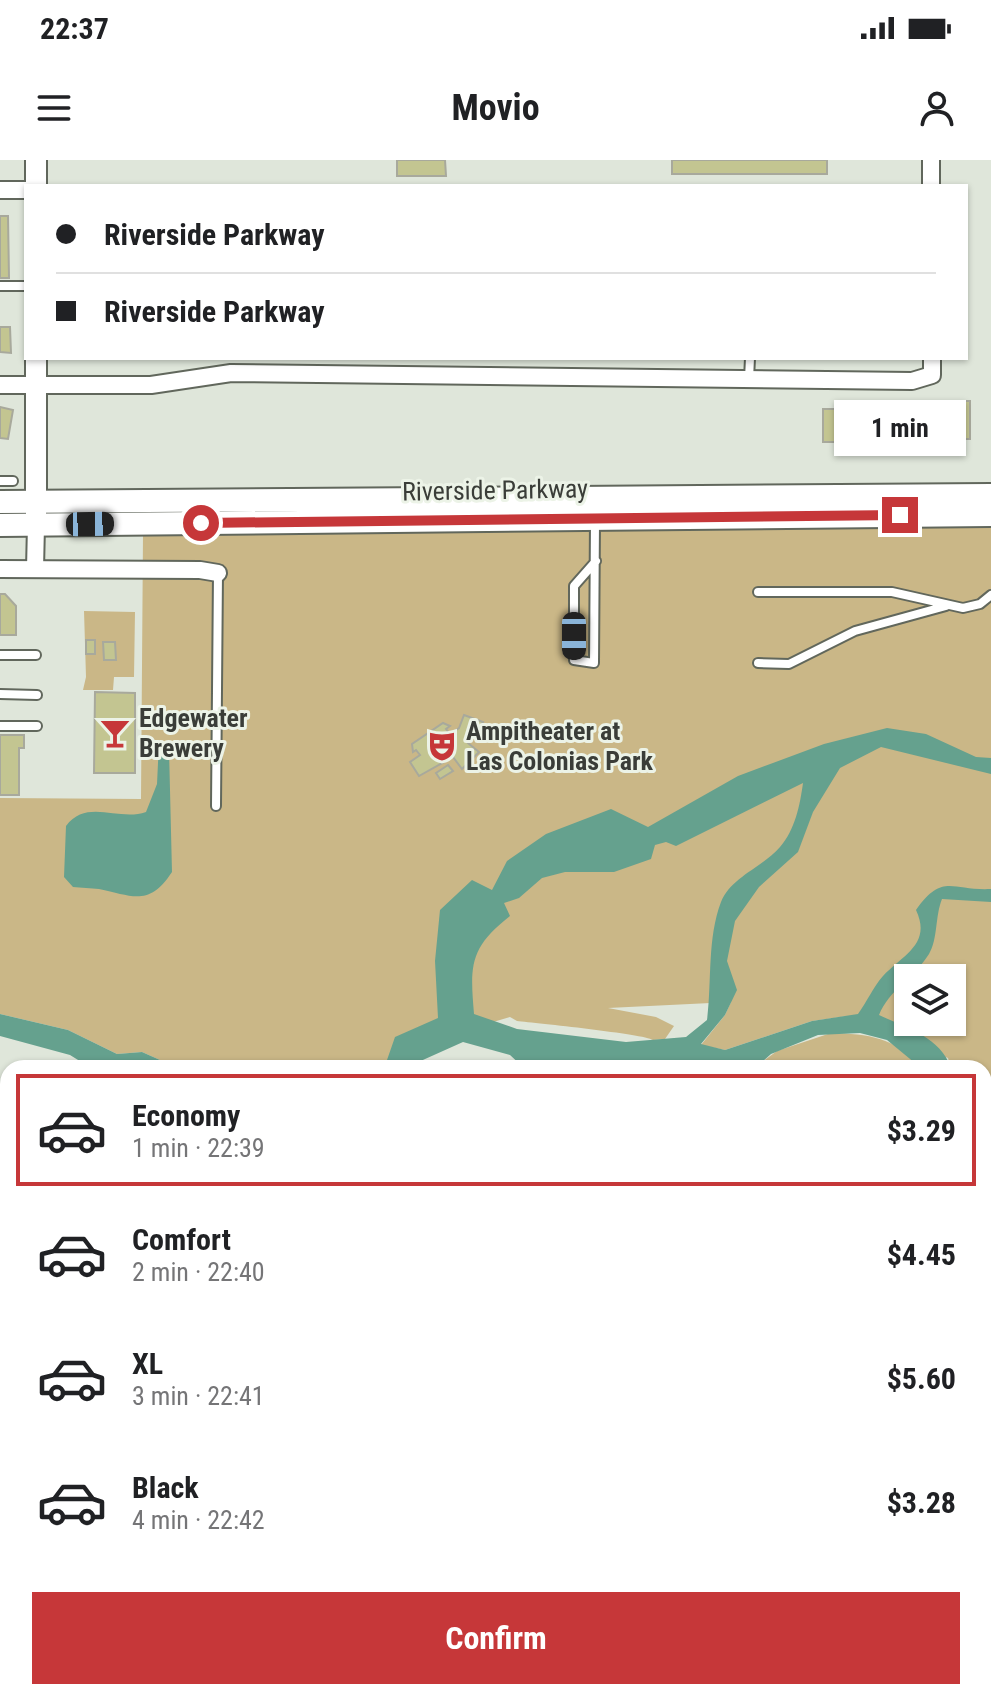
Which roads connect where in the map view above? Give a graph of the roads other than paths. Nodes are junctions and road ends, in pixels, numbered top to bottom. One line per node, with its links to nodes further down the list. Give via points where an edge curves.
1 (36, 160): 3 (street)
2 (931, 160): 4 (street)
3 (36, 184)
4 (931, 184)
5 (0, 190): 6 (street)
6 (24, 190)
7 (0, 286): 8 (lane)
8 (24, 286)
9 (36, 360): 14 (street)
10 (750, 360): 12 (lane)
11 (932, 366): 12 (street, via 912,381)
12 (749, 379): 14 (street, via 231,373 151,385)
13 (0, 385): 14 (street)
14 (36, 385): 19 (street)
15 (0, 481): 16 (lane)
16 (13, 481)
17 (991, 495): 19 (main road, Riverside Parkway)
18 (0, 502): 19 (main road, Riverside Parkway)
19 (36, 502): 23 (street)
20 (991, 515): 21 (main road, Riverside Parkway)
21 (595, 516): 23 (main road, Riverside Parkway); 24 (lane)
22 (0, 525): 23 (main road, Riverside Parkway)
23 (36, 525): 26 (street)
24 (596, 561): 24 (lane, via 594,663 574,660 574,586)
25 (0, 569): 26 (street)
26 (35, 569): 27 (street)
27 (218, 573): 38 (lane)
28 (758, 592): 30 (lane, via 892,592)
29 (991, 595): 30 (lane, via 980,604)
30 (948, 606): 33 (lane, via 855,631 789,664)
31 (0, 655): 32 (lane)
32 (36, 655)
33 (758, 663)
34 (0, 694): 35 (lane)
35 (37, 695)
36 (0, 726): 37 (lane)
37 (37, 726)
38 (216, 806)

